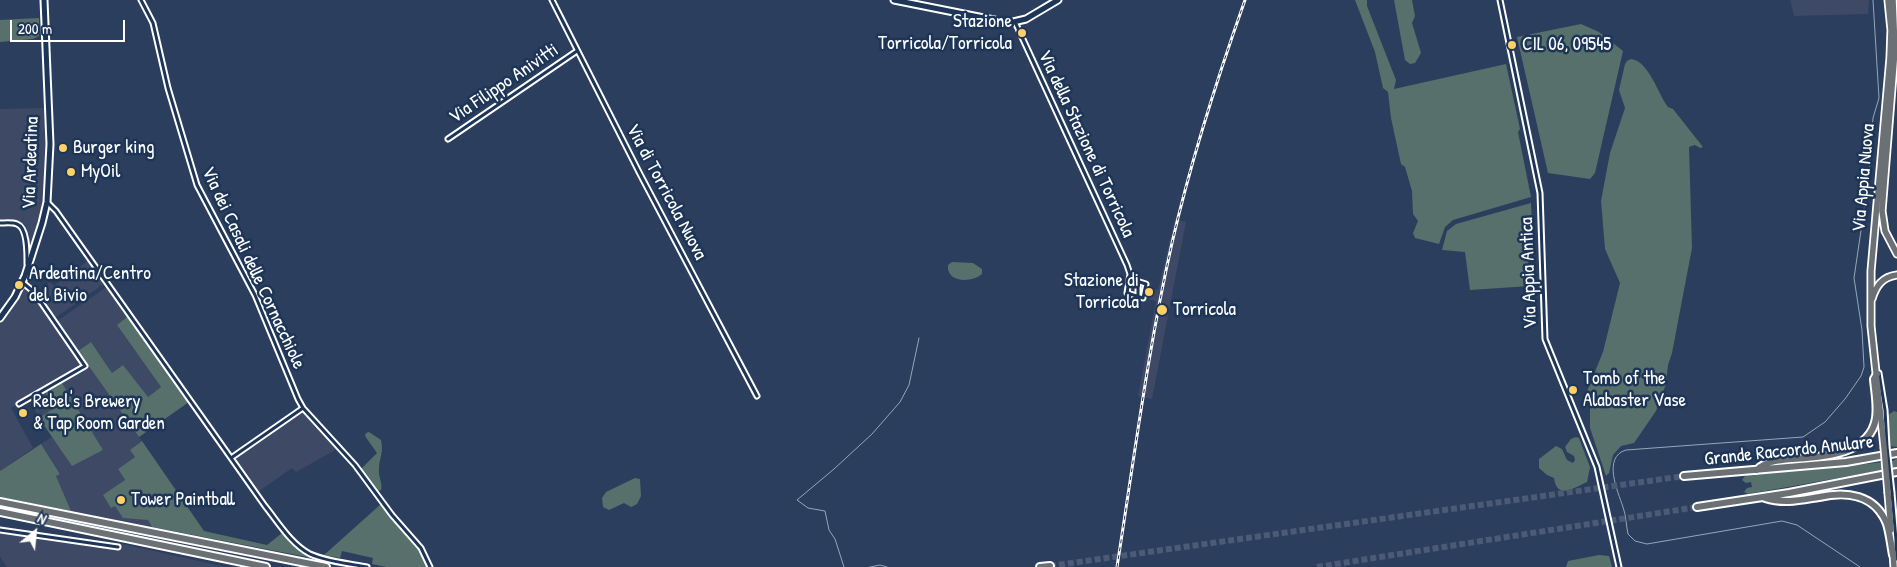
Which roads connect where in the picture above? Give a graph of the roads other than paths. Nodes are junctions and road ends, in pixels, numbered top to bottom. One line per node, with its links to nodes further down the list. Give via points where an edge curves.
1 (44, 0): 12 (main road, Via Ardeatina, via 50,144)
2 (141, 0): 27 (street, Via dei Casali delle Cornacchiole, via 153,22 196,185 255,296)
3 (552, 0): 10 (street, Via di Torricola Nuova)
4 (894, 0): 9 (main road, via 999,22)
5 (1058, 0): 9 (main road)
6 (1500, 0): 48 (street, Via Appia Antica, via 1539,186 1545,339 1597,466)
7 (1888, 0): 21 (main road, Via Appia Nuova, via 1890,58)
8 (1893, 0): 14 (main road, Via Appia Nuova, via 1895,50 1882,213 1886,233)
9 (1015, 22): 17 (street, Via della Stazione di Torricola, via 1127,265)
10 (576, 51): 11 (street, Via Filippo Anivitti); 25 (street, Via di Torricola Nuova)
11 (448, 139)
12 (47, 202): 15 (main road, Via Ardeatina); 30 (street)
13 (0, 223): 15 (street, via 21,227 26,244)
14 (1897, 254)
15 (27, 270): 18 (main road, Via Ardeatina)
16 (1897, 275): 21 (main road, via 1878,284)
17 (1130, 279): 19 (street); 20 (street, Via della Stazione di Torricola, via 1127,293)
18 (22, 282): 22 (main road, Via Ardeatina); 26 (street, via 34,292 85,366)
19 (1138, 282): 20 (street); 20 (street, via 1146,284 1143,298)
20 (1138, 297)
21 (1870, 306): 23 (main road, Via Appia Nuova)
22 (0, 318)
23 (1874, 358): 24 (main road, Via Appia Nuova); 28 (street, Via Appia Nuova, via 1885,408)
24 (1877, 374): 28 (main road, Via Appia Nuova); 31 (highway, via 1874,379 1876,417 1862,442 1842,452 1777,461)
25 (757, 396)
26 (19, 404)
27 (303, 408): 30 (street); 46 (street, Via dei Casali delle Cornacchiole, via 355,465 420,546)
28 (1886, 447): 34 (main road, Via Appia Nuova, bridge)
29 (1897, 453): 31 (highway, Grande Raccordo Anulare, via 1846,462)
30 (231, 458): 45 (street, via 265,506 301,548 319,557)
31 (1757, 470): 33 (highway, Grande Raccordo Anulare)
32 (1897, 472): 35 (highway, Grande Raccordo Anulare)
33 (1684, 476)
34 (1890, 493): 41 (main road, Via Appia Nuova); 49 (street, Via Appia Nuova, via 1896,544)
35 (1764, 497): 37 (highway, Grande Raccordo Anulare); 41 (highway, via 1784,502 1836,494 1862,498 1883,517)
36 (0, 502): 44 (highway)
37 (1697, 507)
38 (0, 514): 43 (highway)
39 (0, 530): 40 (street)
40 (118, 546)
41 (1893, 555): 49 (main road, Via Appia Nuova)
42 (1050, 566): 47 (highway)
43 (266, 567)
44 (326, 567)
45 (367, 567)
46 (430, 567)
47 (1040, 567)
48 (1619, 567)
49 (1895, 567)

